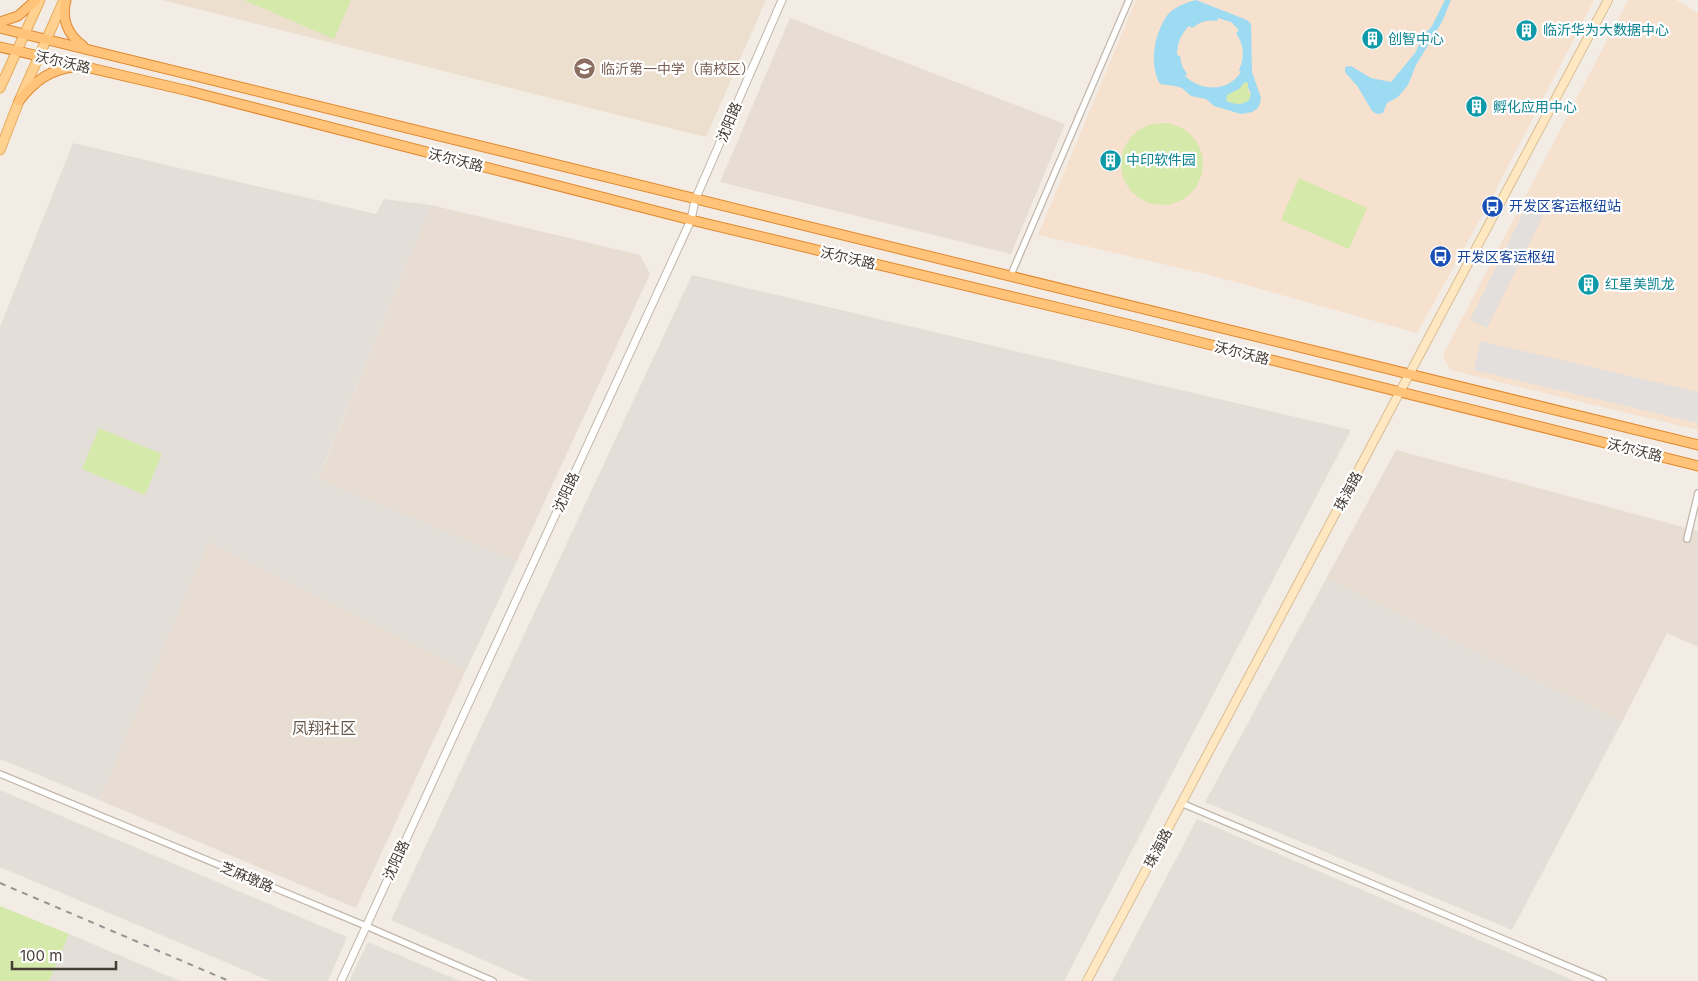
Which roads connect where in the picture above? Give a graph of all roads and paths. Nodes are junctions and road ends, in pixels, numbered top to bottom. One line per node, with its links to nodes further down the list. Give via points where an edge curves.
1 (38, 0): 6 (highway, via 18,16); 8 (main road)
2 (65, 0): 9 (main road); 11 (highway, via 64,19 68,31)
3 (782, 0): 18 (street, 沈阳路)
4 (1129, 0): 20 (street)
5 (1608, 0): 21 (main road, 珠海路)
6 (0, 22)
7 (0, 28): 8 (highway, 沃尔沃路)
8 (24, 34): 9 (highway, 沃尔沃路); 12 (main road)
9 (47, 39): 11 (highway, 沃尔沃路); 13 (main road)
10 (0, 47): 12 (highway, 沃尔沃路)
11 (85, 48): 18 (highway, 沃尔沃路)
12 (16, 51): 13 (highway, 沃尔沃路); 15 (main road)
13 (39, 56): 14 (highway, 沃尔沃路); 16 (main road)
14 (79, 66): 16 (highway, via 45,75); 19 (highway, 沃尔沃路, via 189,91)
15 (0, 88)
16 (19, 101): 17 (main road)
17 (0, 150)
18 (695, 200): 19 (street, 沈阳路); 20 (highway, 沃尔沃路)
19 (690, 220): 22 (highway, 沃尔沃路, via 1132,325); 29 (street, 沈阳路)
20 (1010, 277): 21 (highway, 沃尔沃路)
21 (1409, 376): 22 (main road, 珠海路); 23 (highway, 沃尔沃路)
22 (1400, 393): 24 (highway, 沃尔沃路); 28 (main road, 珠海路)
23 (1698, 445)
24 (1698, 466)
25 (1698, 493): 26 (street)
26 (1687, 539)
27 (0, 774): 29 (street, 芝麻墩路)
28 (1182, 804): 32 (main road, 珠海路); 33 (street)
29 (366, 926): 30 (street, 沈阳路); 31 (street, 芝麻墩路)
30 (341, 981)
31 (493, 981)
32 (1087, 981)
33 (1603, 981)

